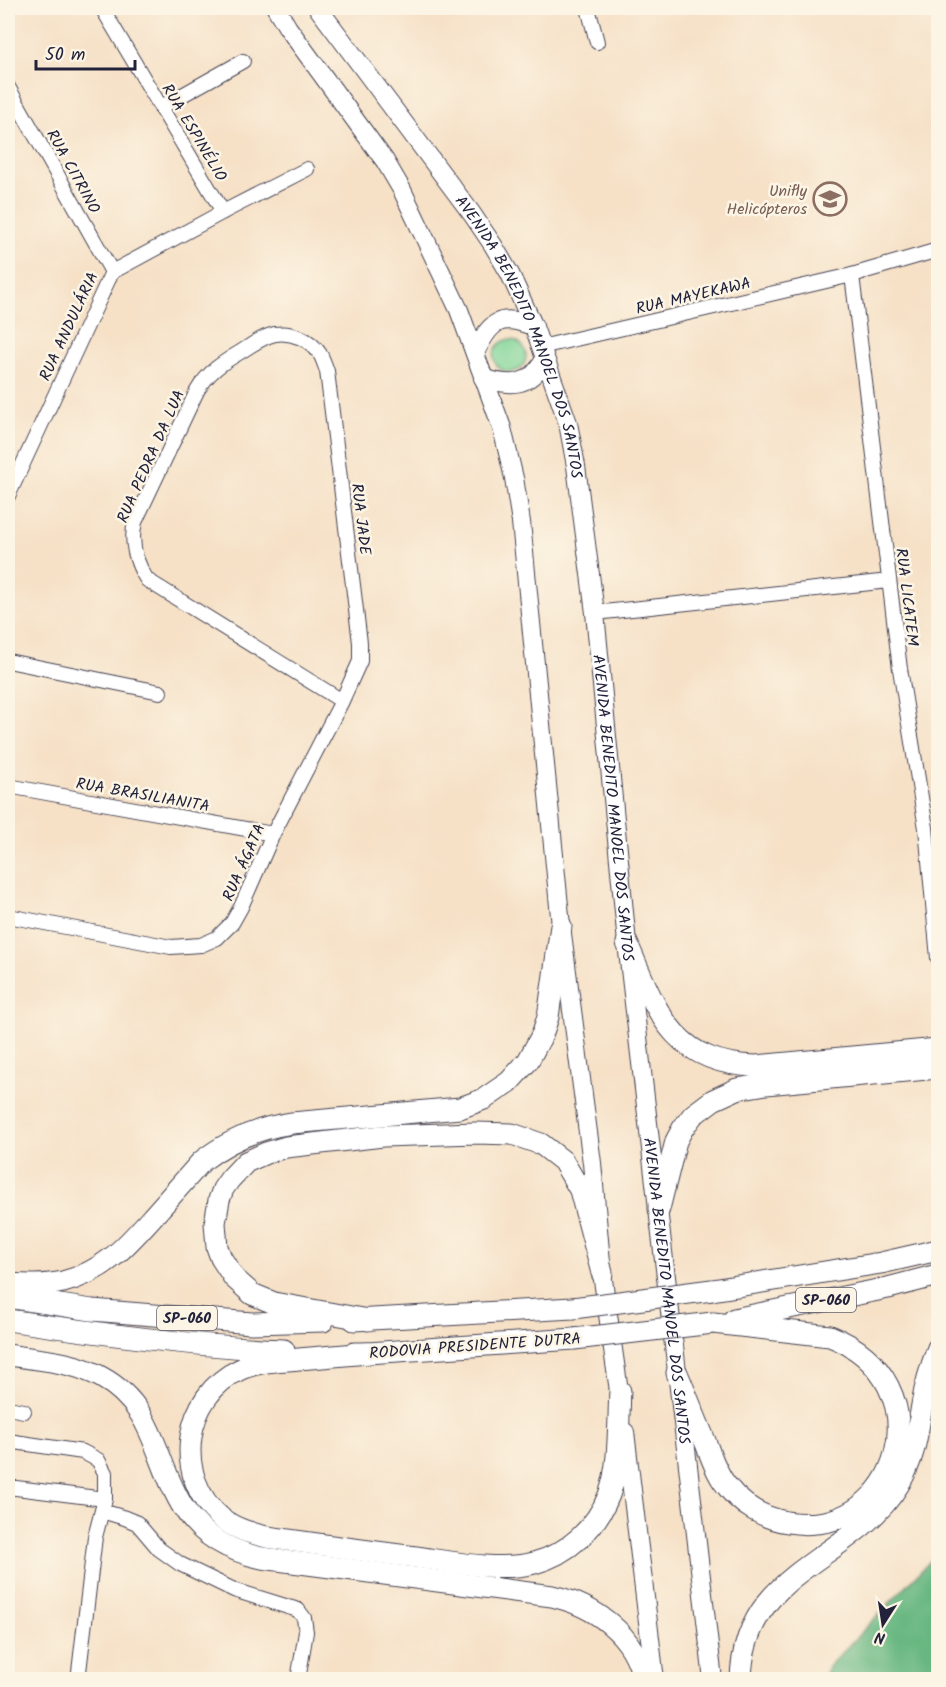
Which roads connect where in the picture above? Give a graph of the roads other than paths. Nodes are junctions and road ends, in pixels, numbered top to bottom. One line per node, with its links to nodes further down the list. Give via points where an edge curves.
1 (104, 8): 8 (street, RUA ESPINÉLIO)
2 (276, 8): 16 (main road, via 385,161 459,310)
3 (318, 8): 14 (main road, AVENIDA BENEDITO MANOEL DOS SANTOS, via 493,245)
4 (588, 8): 5 (street)
5 (597, 42)
6 (243, 61): 8 (street)
7 (8, 87): 12 (street, RUA CITRINO)
8 (161, 108): 10 (street, RUA ESPINÉLIO)
9 (306, 169): 10 (street, RUA ANDULÁRIA)
10 (224, 212): 12 (street, RUA ANDULÁRIA)
11 (939, 250): 13 (street, RUA MAYEKAWA)
12 (112, 272): 19 (street, RUA ANDULÁRIA)
13 (852, 275): 17 (street, RUA MAYEKAWA); 20 (street, RUA LICATEM)
14 (534, 327): 16 (main road, via 511,320 497,323 486,332); 17 (main road, AVENIDA BENEDITO MANOEL DOS SANTOS)
15 (309, 342): 24 (street, RUA JADE, via 320,354 327,371 360,643 360,662); 24 (street, RUA PEDRA DA LUA, via 291,334 275,334 205,377 133,531 135,552 147,580)
16 (475, 353): 18 (main road)
17 (543, 353): 18 (main road, via 536,373 526,381 503,384); 21 (main road, AVENIDA BENEDITO MANOEL DOS SANTOS, via 568,423)
18 (483, 378): 28 (main road, via 502,428 521,522)
19 (8, 496)
20 (890, 581): 21 (street); 30 (street, RUA LICATEM, via 926,828)
21 (595, 613): 29 (main road, AVENIDA BENEDITO MANOEL DOS SANTOS)
22 (8, 661): 23 (street)
23 (160, 692)
24 (342, 701): 26 (street, RUA ÁGATA)
25 (8, 786): 26 (street, RUA BRASILIANITA)
26 (273, 834): 27 (street, RUA ÁGATA, via 242,907 217,939 201,945 171,946)
27 (8, 916)
28 (561, 926): 37 (main road); 39 (highway, via 542,1035 528,1061 509,1082 484,1099 460,1108 292,1123 243,1135 202,1161 124,1249 101,1267 61,1282)
29 (627, 943): 31 (highway, via 667,1026 688,1046 713,1059 756,1066); 33 (main road, AVENIDA BENEDITO MANOEL DOS SANTOS)
30 (939, 958)
31 (939, 1050)
32 (939, 1068): 33 (highway, via 766,1084 737,1089 713,1100 693,1115 676,1141)
33 (659, 1209): 47 (main road, AVENIDA BENEDITO MANOEL DOS SANTOS)
34 (939, 1240): 36 (highway)
35 (939, 1250): 36 (highway, RODOVIA PRESIDENTE DUTRA / SP-060)
36 (880, 1263): 42 (highway, RODOVIA PRESIDENTE DUTRA / SP-060, bridge, via 573,1308)
37 (602, 1273): 42 (highway, via 580,1190 563,1161 541,1144 512,1134 382,1136 286,1147 246,1162 223,1189 214,1223 221,1258 234,1278 252,1294 274,1303); 48 (main road)
38 (939, 1275): 43 (highway, RODOVIA PRESIDENTE DUTRA / SP-060)
39 (8, 1284)
40 (8, 1297): 42 (highway, RODOVIA PRESIDENTE DUTRA / SP-060, via 92,1310 252,1323)
41 (8, 1320): 45 (highway, RODOVIA PRESIDENTE DUTRA / SP-060, via 171,1342)
42 (368, 1320)
43 (713, 1323): 45 (highway, RODOVIA PRESIDENTE DUTRA / SP-060, bridge, via 574,1339); 47 (highway, via 830,1336 867,1357 886,1378 899,1419 897,1448 879,1487 859,1506 819,1522 780,1521 756,1512 735,1496 719,1475)
44 (939, 1348): 59 (highway, via 922,1404 913,1453 900,1482 868,1522 788,1580 770,1599 747,1641)
45 (368, 1353): 48 (highway, via 264,1362 230,1375 212,1391 194,1422 190,1460 200,1491 220,1517 242,1531 267,1537 470,1565 534,1563 579,1539 604,1507 615,1468)
46 (8, 1355): 56 (highway, via 78,1367 115,1386 144,1420 176,1495 190,1517 209,1536 232,1550 262,1558 566,1599 593,1611 616,1629 634,1653)
47 (677, 1373): 58 (main road, AVENIDA BENEDITO MANOEL DOS SANTOS)
48 (620, 1391): 57 (main road)
49 (8, 1408): 50 (street)
50 (24, 1410)
51 (8, 1441): 53 (street, via 83,1452 98,1460 105,1473)
52 (8, 1487): 53 (street)
53 (103, 1505): 54 (street, via 95,1537); 55 (street, via 137,1523 159,1549 180,1564 234,1590 298,1610 306,1632)
54 (78, 1680)
55 (298, 1680)
56 (643, 1680)
57 (655, 1680)
58 (714, 1680)
59 (741, 1680)

